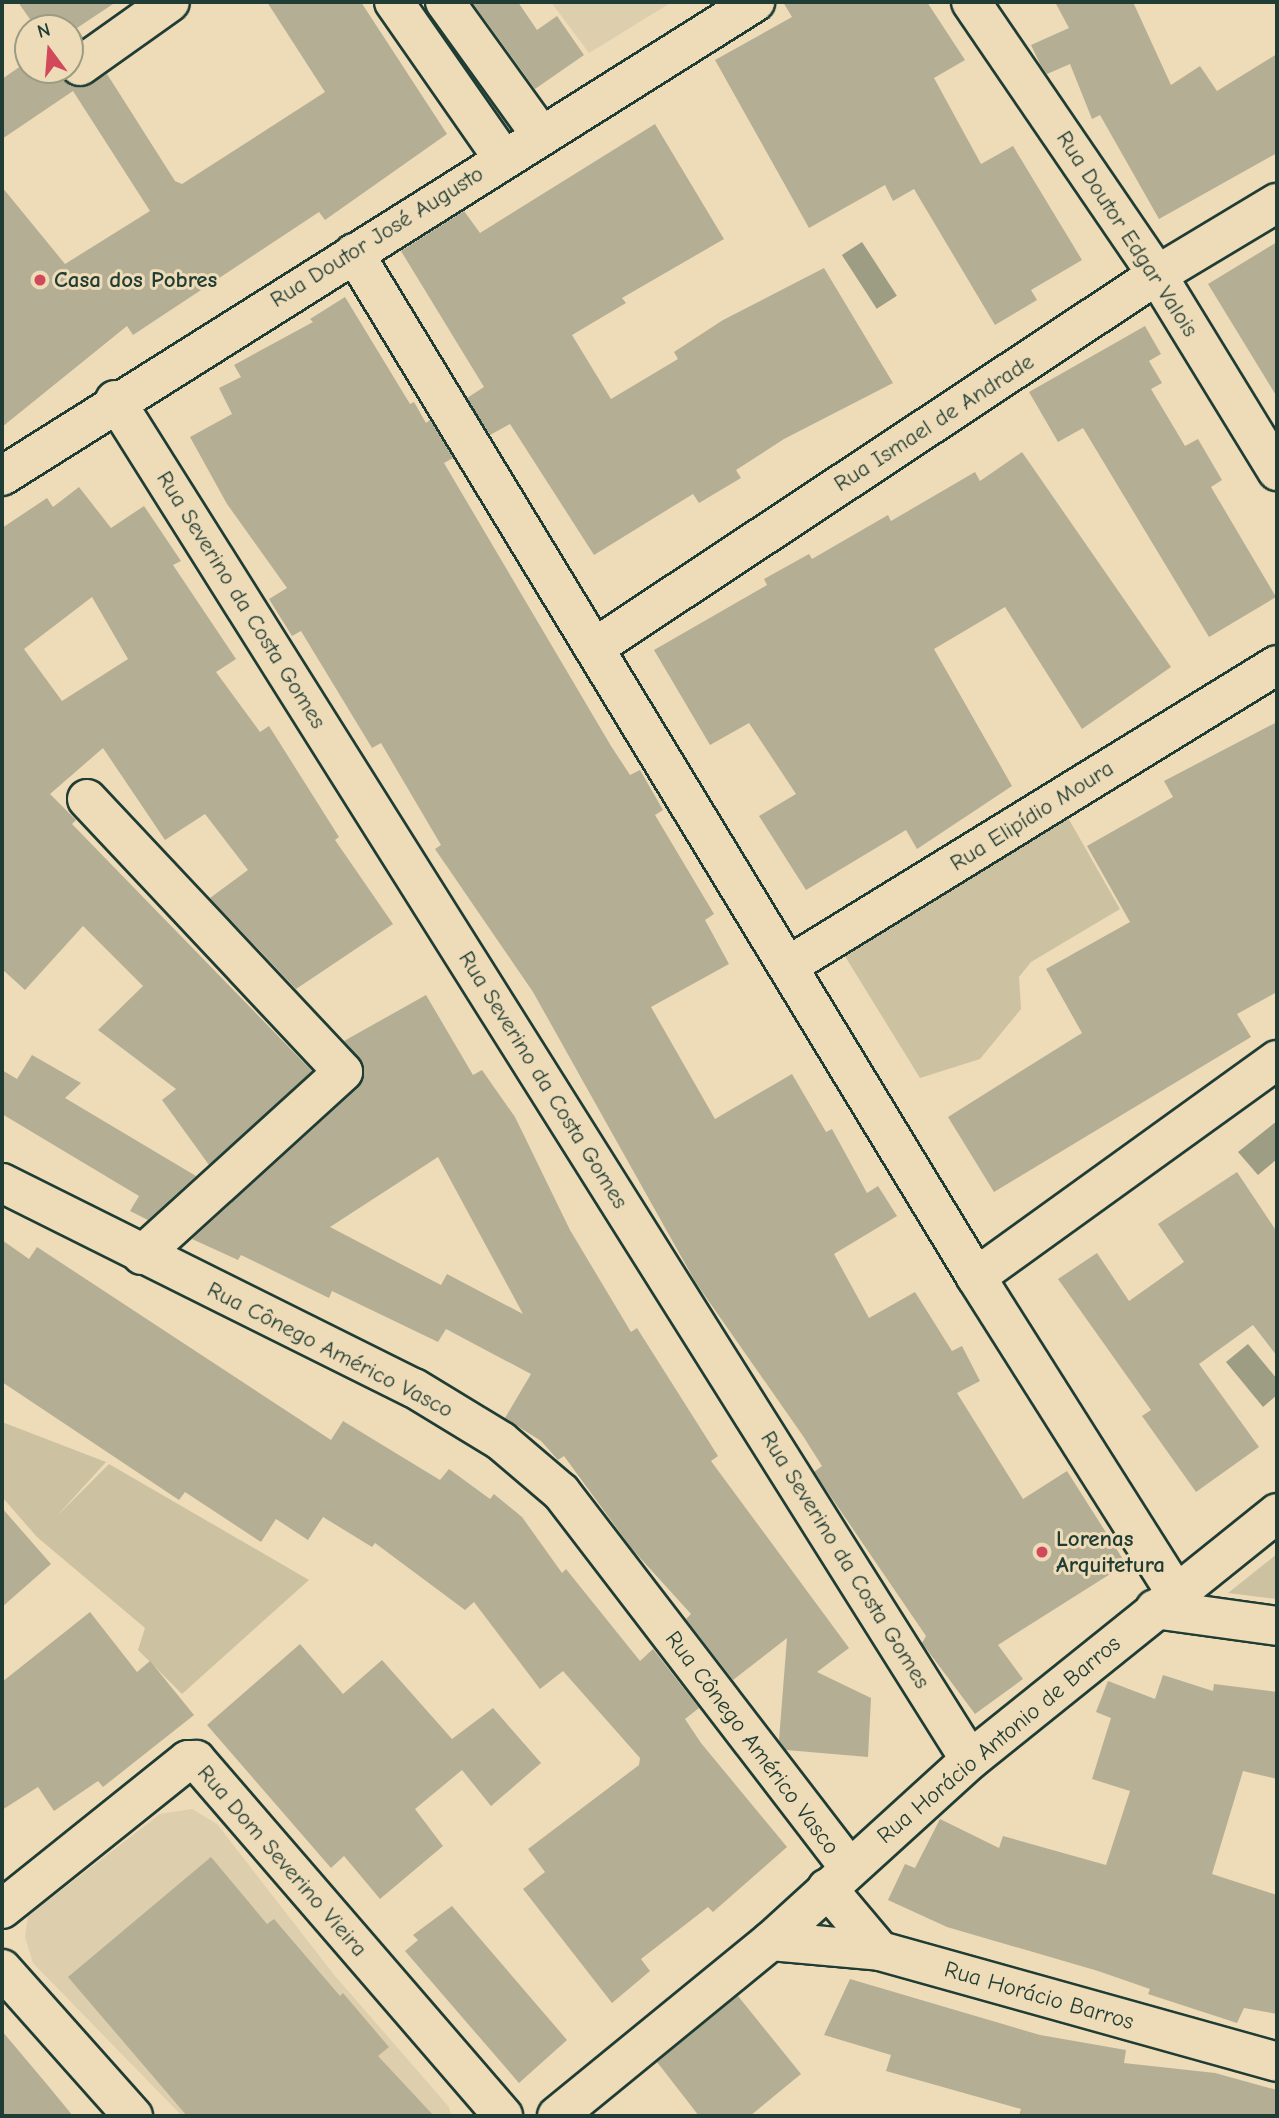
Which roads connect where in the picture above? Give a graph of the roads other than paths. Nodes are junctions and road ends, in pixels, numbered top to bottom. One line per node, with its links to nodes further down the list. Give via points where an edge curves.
1 (170, 2): 6 (street)
2 (394, 2): 8 (street)
3 (445, 2): 7 (street)
4 (755, 2): 7 (street, Rua Doutor José Augusto)
5 (971, 2): 11 (street, Rua Doutor Edgar Valois)
6 (84, 63)
7 (541, 135): 8 (street, Rua Doutor José Augusto)
8 (502, 157): 10 (street, Rua Doutor José Augusto)
9 (1277, 203): 11 (street, Rua Ismael de Andrade)
10 (354, 253): 12 (street, Rua Doutor José Augusto); 15 (street)
11 (1157, 275): 13 (street, Rua Doutor Edgar Valois); 15 (street, Rua Ismael de Andrade)
12 (116, 400): 14 (street, Rua Doutor José Augusto); 26 (street, Rua Severino da Costa Gomes)
13 (1277, 471)
14 (2, 476)
15 (594, 648): 18 (street)
16 (1277, 665): 18 (street, Rua Elipídio Moura)
17 (87, 799): 21 (street, via 343,1072)
18 (788, 967): 22 (street)
19 (1277, 1060): 22 (street)
20 (2, 1183): 21 (street, Rua Cônego Américo Vasco)
21 (142, 1255): 27 (street, Rua Cônego Américo Vasco, via 414,1388 501,1441 561,1492)
22 (976, 1277): 24 (street)
23 (1277, 1513): 24 (street, Rua Horácio Antonio de Barros)
24 (1165, 1601): 25 (street); 26 (street, Rua Horácio Antonio de Barros)
25 (1277, 1626)
26 (970, 1760): 27 (street, Rua Horácio Antonio de Barros)
27 (838, 1878): 29 (street, Rua Horácio Antonio de Barros); 30 (street)
28 (2, 1909): 34 (street, Rua Dom Severino Vieira, via 188,1760 196,1760)
29 (771, 1941): 30 (street, Rua Horácio Barros); 35 (street, Rua Horácio Antonio de Barros)
30 (880, 1951): 32 (street, Rua Horácio Barros)
31 (2, 1969): 33 (street)
32 (1277, 2062)
33 (133, 2116)
34 (503, 2116)
35 (557, 2116)

